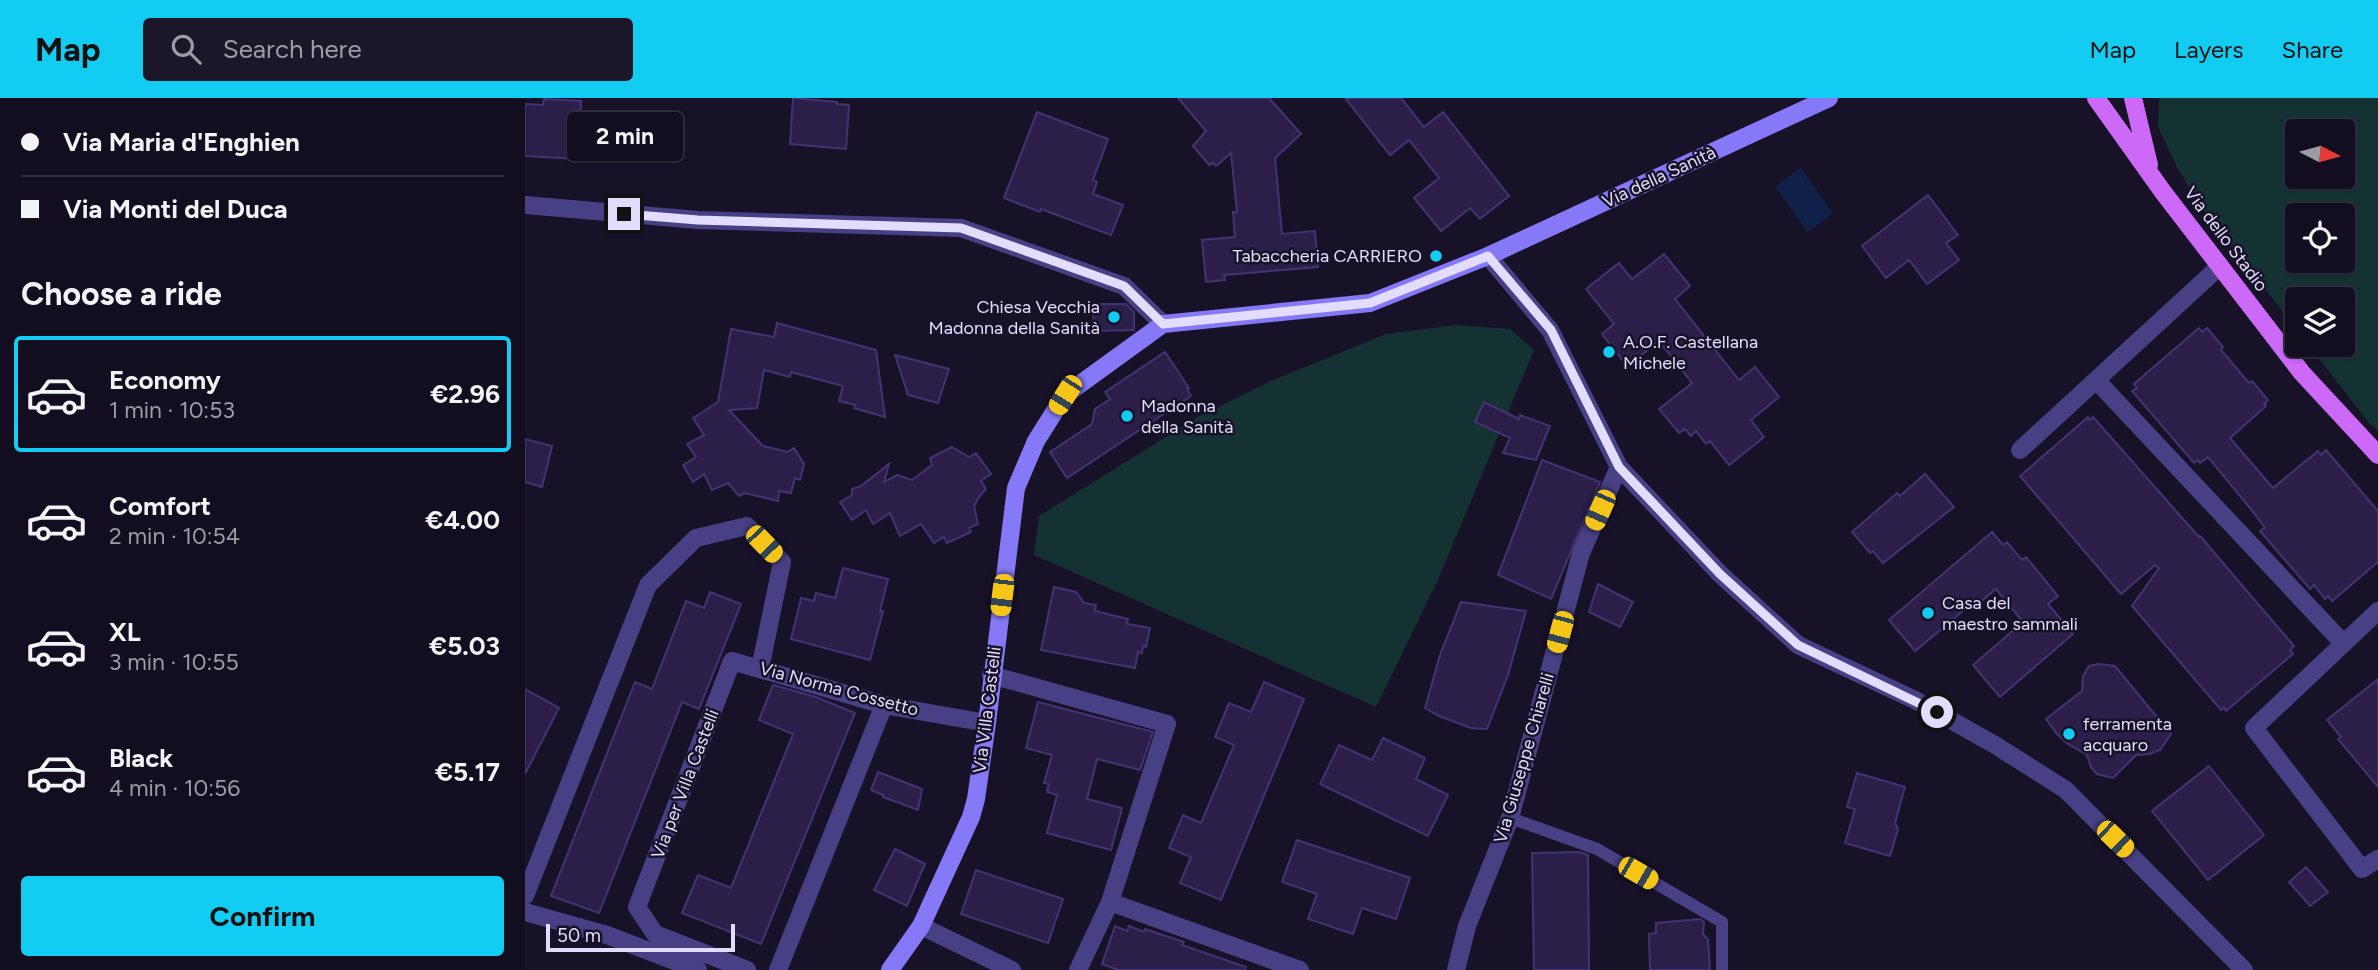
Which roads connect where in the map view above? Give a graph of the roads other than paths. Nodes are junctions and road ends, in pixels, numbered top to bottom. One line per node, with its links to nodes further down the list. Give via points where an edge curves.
1 (1829, 98): 8 (main road, Via della Sanità)
2 (2096, 98): 6 (main road, Via dello Stadio)
3 (2133, 98): 5 (main road, Via dello Stadio)
4 (2141, 98): 5 (street, Via dello Stadio)
5 (2138, 116): 6 (main road, Via dello Stadio)
6 (2152, 175): 9 (main road, Via dello Stadio)
7 (525, 205): 10 (street, via 698,220 961,228 1124,286)
8 (1488, 256): 10 (main road, via 1370,303); 14 (street, via 1551,330)
9 (2220, 266): 11 (street); 13 (main road, Via dello Stadio, via 2302,373)
10 (1163, 324): 19 (main road, Via Villa Castelli, via 1065,395 1036,441 1016,488)
11 (2096, 380): 12 (street); 16 (street)
12 (2020, 450)
13 (2378, 455)
14 (1619, 467): 22 (street, Via Giuseppe Chiarelli, via 1581,553); 37 (street, via 1720,574 1798,645 1917,701 2066,790)
15 (2378, 611): 16 (street)
16 (2343, 643): 23 (street, via 2254,727 2363,869)
17 (732, 661): 18 (street, Via Norma Cossetto); 29 (street, Via per Villa Castelli, via 637,907 655,934)
18 (760, 669): 20 (street, Via Norma Cossetto); 24 (street, via 782,562 747,526 696,538 648,585)
19 (991, 675): 21 (main road, Via Villa Castelli); 25 (street, via 1167,724)
20 (884, 705): 21 (street, Via Norma Cossetto); 30 (street)
21 (987, 723): 27 (main road, Via Villa Castelli, via 971,817)
22 (1510, 817): 35 (street, Via Giuseppe Chiarelli); 36 (lane, via 1597,849 1721,922)
23 (2378, 859)
24 (525, 896)
25 (1110, 902): 33 (street); 34 (street)
26 (525, 912): 28 (street, via 607,935)
27 (921, 926): 31 (main road, Via Villa Castelli); 32 (street)
28 (698, 970)
29 (747, 970)
30 (778, 970)
31 (890, 970)
32 (1012, 970)
33 (1078, 970)
34 (1300, 970)
35 (1455, 970)
36 (1722, 970)
37 (2243, 970)

